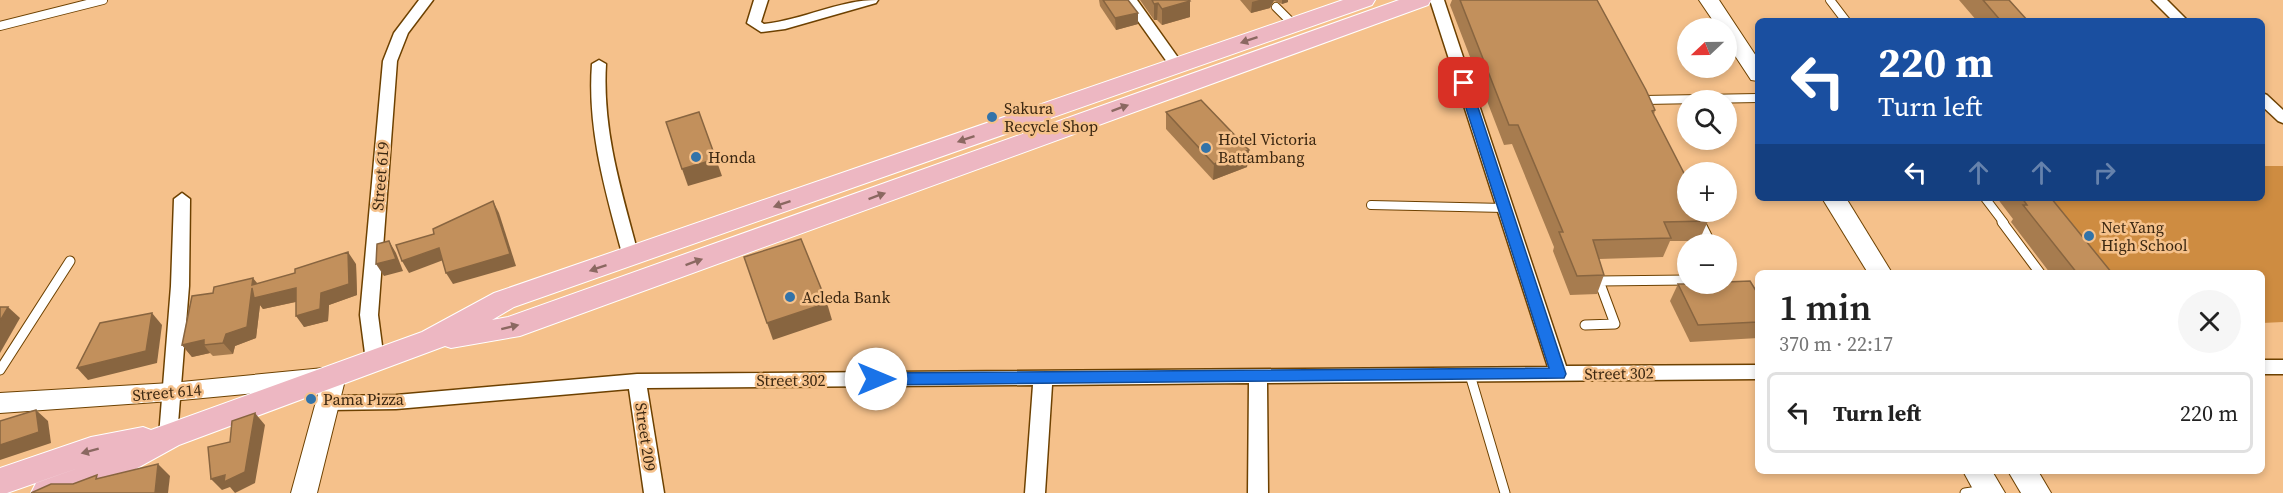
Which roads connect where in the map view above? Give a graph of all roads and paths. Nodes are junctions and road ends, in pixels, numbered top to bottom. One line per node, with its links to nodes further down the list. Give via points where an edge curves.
1 (103, 0): 16 (lane)
2 (426, 0): 38 (street, Street 619, via 401,33 390,61 369,315)
3 (761, 0): 4 (street, via 754,23 762,28)
4 (871, 0)
5 (1130, 0): 18 (street)
6 (1364, 0): 15 (main road)
7 (1420, 0): 37 (main road, one-way to 7, via 510,328)
8 (1437, 0): 30 (street)
9 (1709, 0): 19 (main road)
10 (1830, 0): 13 (lane)
11 (2159, 0): 14 (street)
12 (1276, 7): 15 (lane)
13 (1844, 18)
14 (2178, 18)
15 (1294, 25): 18 (main road, one-way to 18)
16 (0, 26)
17 (599, 63): 31 (street, via 595,94 602,142)
18 (1177, 66): 31 (main road, one-way to 31)
19 (1755, 70)
20 (1639, 90): 22 (lane)
21 (1755, 98): 22 (lane)
22 (1644, 100): 24 (lane)
23 (2265, 101): 25 (street)
24 (1649, 111)
25 (2283, 118)
26 (182, 199): 49 (street)
27 (1836, 201): 33 (main road)
28 (1987, 201): 34 (lane)
29 (1371, 205): 30 (lane)
30 (1504, 208): 43 (street)
31 (631, 256): 37 (main road, one-way to 37, via 504,300)
32 (70, 261): 41 (lane)
33 (1878, 270)
34 (2038, 270)
35 (1677, 280): 36 (lane, via 1599,281 1615,324)
36 (1585, 325)
37 (432, 340): 38 (main road)
38 (375, 361): 48 (main road)
39 (2265, 367): 40 (street)
40 (2283, 367)
41 (0, 370)
42 (1755, 372): 43 (street, Street 302)
43 (1558, 374): 45 (street, Street 302)
44 (1258, 375): 45 (street, Street 302); 46 (street, Street 302); 58 (street)
45 (1470, 375): 59 (lane)
46 (1043, 378): 47 (street, Street 302); 57 (street)
47 (638, 381): 48 (street, Street 302, via 396,402); 56 (street, Street 209)
48 (332, 389): 49 (street, Street 614); 51 (main road); 55 (street)
49 (171, 392): 50 (street, Street 614); 51 (street)
50 (0, 403)
51 (168, 435): 53 (main road, one-way to 53, via 91,450); 54 (main road, via 92,477)
52 (2024, 474): 60 (main road)
53 (0, 482)
54 (47, 493)
55 (304, 493)
56 (654, 493)
57 (1035, 493)
58 (1258, 493)
59 (1505, 493)
60 (2037, 493)

